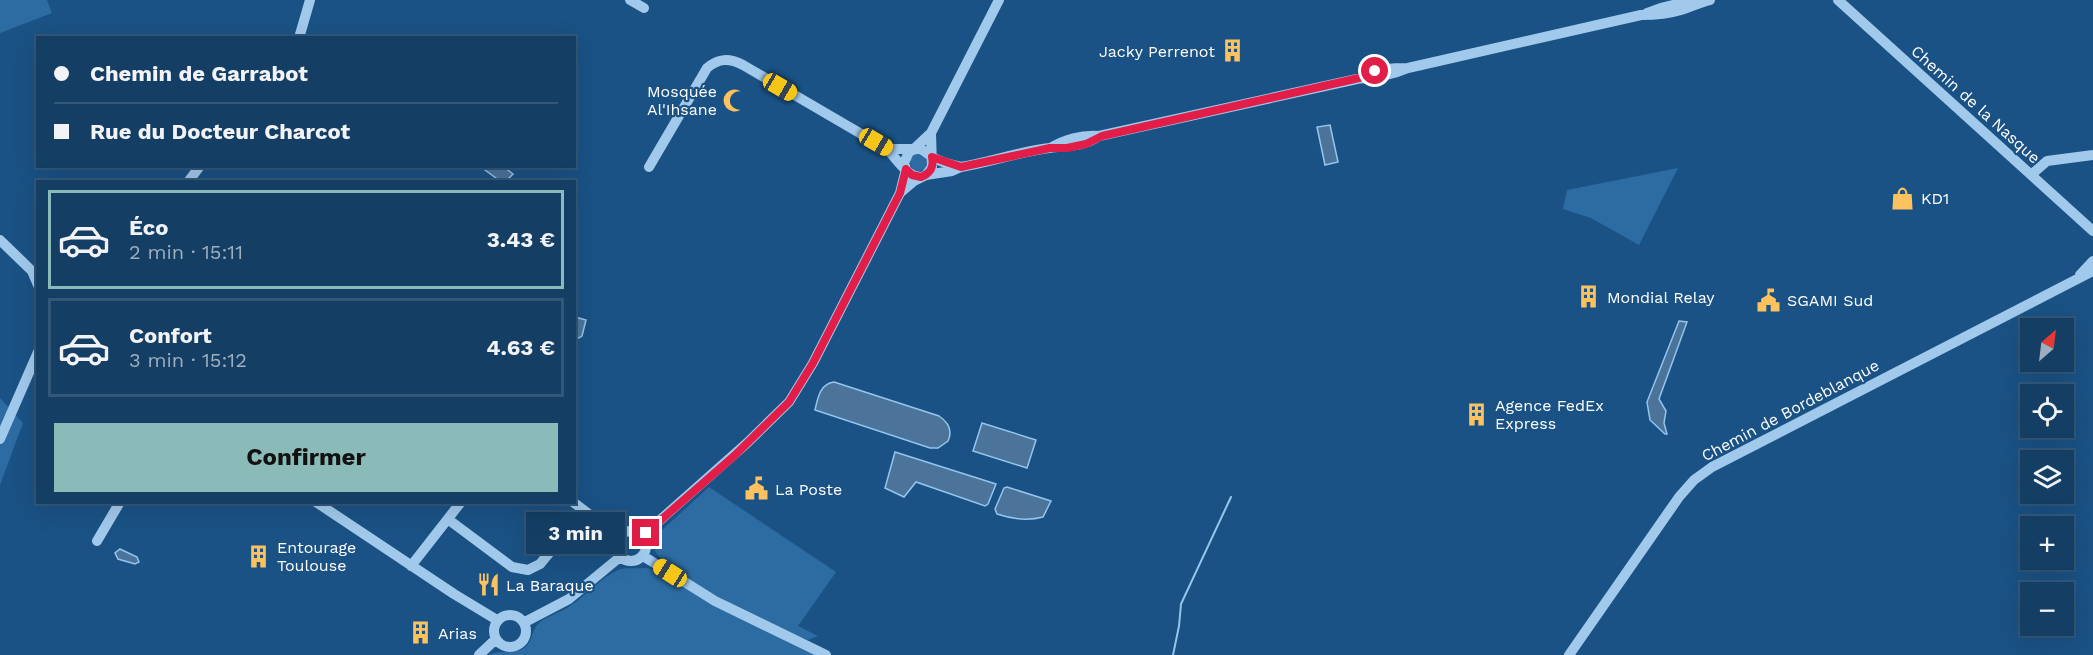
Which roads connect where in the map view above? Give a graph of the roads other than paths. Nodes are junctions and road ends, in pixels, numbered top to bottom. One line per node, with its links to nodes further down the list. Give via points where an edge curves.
1 (310, 0): 7 (street)
2 (630, 0): 6 (street)
3 (999, 0): 8 (street)
4 (1710, 0): 14 (street, via 1662,15 1641,15 1408,68 1388,68 1359,78 1099,136 1086,144)
5 (1838, 0): 17 (street, Chemin de la Nasque)
6 (644, 8)
7 (300, 36)
8 (931, 133): 10 (street); 12 (street)
9 (887, 149): 10 (street); 13 (street, via 743,65 724,59 707,68); 16 (street)
10 (914, 149): 12 (street, via 925,150); 16 (street, via 906,157)
11 (2093, 155): 17 (street, via 2047,161)
12 (932, 157): 14 (street); 18 (street, via 932,167)
13 (649, 167)
14 (961, 167): 18 (street)
15 (199, 168): 19 (street)
16 (906, 169): 18 (street, via 912,175); 20 (street)
17 (2032, 174): 21 (street, Chemin de la Nasque)
18 (924, 176): 20 (street)
19 (190, 180)
20 (900, 193): 35 (street, via 789,402)
21 (2093, 230)
22 (0, 240): 23 (street)
23 (24, 262): 25 (street); 26 (street)
24 (2092, 263): 46 (street, Chemin de Bordeblanque, via 2076,279 1705,471 1679,497)
25 (36, 266)
26 (36, 280)
27 (36, 357): 28 (street)
28 (0, 439)
29 (119, 504): 37 (street)
30 (319, 504): 40 (street)
31 (459, 504): 34 (street)
32 (575, 504): 33 (street)
33 (584, 511): 34 (street, via 540,564 524,571 512,567); 36 (street)
34 (449, 520): 40 (street)
35 (642, 536): 36 (street, via 630,531); 38 (street, via 646,548)
36 (619, 537): 39 (street, via 616,550)
37 (97, 541)
38 (643, 556): 39 (street, via 635,561); 45 (street, via 715,601)
39 (620, 557): 42 (street, via 569,599)
40 (411, 566): 41 (street)
41 (497, 620): 42 (street, via 512,614); 43 (street)
42 (525, 622): 43 (street, via 526,637 522,643 508,647)
43 (496, 639): 44 (street)
44 (479, 655)
45 (826, 655)
46 (1569, 655)

